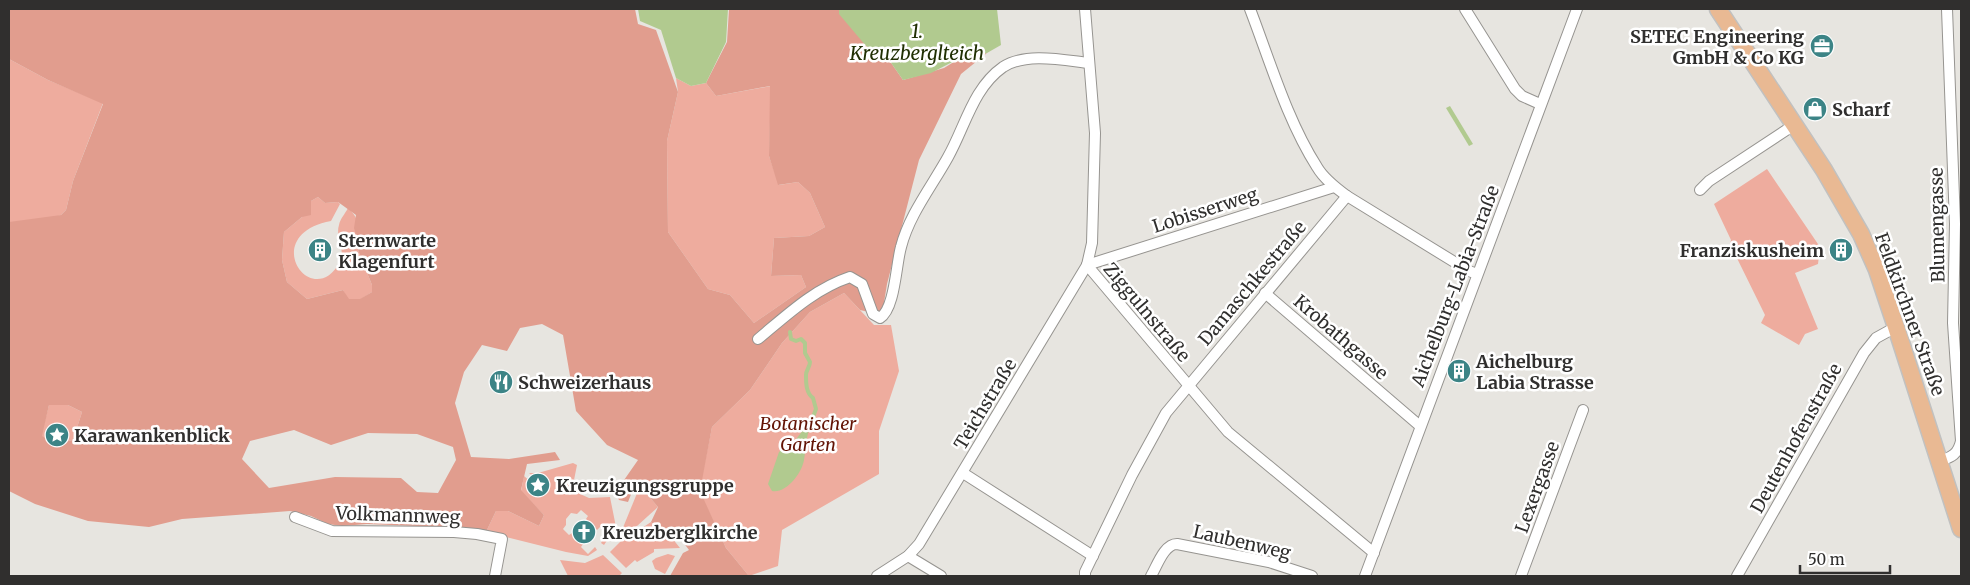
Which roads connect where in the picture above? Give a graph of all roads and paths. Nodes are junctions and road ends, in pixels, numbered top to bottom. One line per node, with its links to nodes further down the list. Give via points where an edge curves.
1 (1085, 9): 7 (street, Ziggulnstraße)
2 (1250, 9): 10 (street, via 1295,126 1317,168)
3 (1465, 9): 8 (street, via 1515,89)
4 (1577, 9): 8 (street, Aichelburg-Labia-Straße)
5 (1718, 9): 9 (main road, Feldkirchner Straße)
6 (1948, 9): 21 (street, Blumengasse, via 1955,224 1953,323)
7 (1088, 63): 13 (street, Ziggulnstraße, via 1094,133 1092,243); 17 (street, via 1027,59 1003,68 985,86 909,226 885,315 880,318 873,314 862,284 850,277 809,297)
8 (1540, 104): 14 (street, Aichelburg-Labia-Straße)
9 (1794, 125): 11 (street); 16 (main road, Feldkirchner Straße, via 1861,234)
10 (1334, 187): 12 (street); 13 (street, Lobisserweg)
11 (1700, 190)
12 (1347, 196): 14 (street); 15 (street, Damaschkestraße)
13 (1087, 265): 18 (street, Ziggulnstraße); 23 (street, Teichstraße)
14 (1477, 274): 20 (street, Aichelburg-Labia-Straße)
15 (1265, 292): 18 (street, Damaschkestraße); 20 (street, Krobathgasse)
16 (1896, 327): 22 (main road, Feldkirchner Straße); 38 (street, Deutenhofenstraße, via 1876,338 1864,353)
17 (758, 339)
18 (1188, 386): 26 (street, Ziggulnstraße, via 1228,432); 28 (street, Damaschkestraße, via 1166,413 1145,450)
19 (1583, 410): 37 (street, Lexergasse)
20 (1420, 426): 26 (street, Aichelburg-Labia-Straße)
21 (1961, 441): 22 (street, Blumengasse, via 1954,456)
22 (1940, 461): 25 (main road, Feldkirchner Straße)
23 (963, 473): 27 (street, Teichstraße, via 919,544); 28 (street)
24 (295, 517): 30 (street, Volkmannweg, via 332,531 454,532 502,539)
25 (1961, 529)
26 (1374, 553): 36 (street, Aichelburg-Labia-Straße)
27 (908, 556): 31 (street, Teichstraße); 32 (street)
28 (1093, 556): 33 (street, Damaschkestraße)
29 (1290, 573): 34 (street, Laubenweg, via 1269,562 1172,544); 35 (street, Laubenweg)
30 (495, 576)
31 (877, 576)
32 (941, 576)
33 (1084, 576)
34 (1151, 576)
35 (1312, 576)
36 (1365, 576)
37 (1522, 576)
38 (1737, 576)

